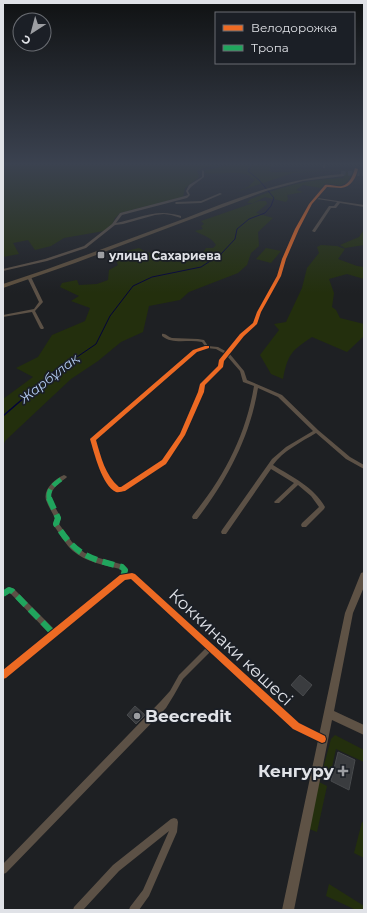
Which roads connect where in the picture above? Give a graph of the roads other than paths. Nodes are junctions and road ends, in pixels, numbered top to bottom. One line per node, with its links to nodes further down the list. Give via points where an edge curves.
1 (146, 208): 7 (street, via 121,214)
2 (204, 208): 6 (main road)
3 (217, 208): 10 (main road)
4 (309, 208): 18 (street, via 297,229 279,276 255,324 242,335)
5 (330, 208): 8 (street)
6 (180, 217): 7 (street, via 156,214); 11 (main road)
7 (115, 224): 9 (street, via 85,247)
8 (314, 231)
9 (3, 270)
10 (29, 277): 12 (main road); 13 (street, via 41,302)
11 (3, 280)
12 (3, 286)
13 (33, 310): 14 (street); 15 (street)
14 (3, 316)
15 (42, 328)
16 (163, 335): 17 (street, via 173,340 200,340)
17 (207, 347): 18 (street, via 217,348); 18 (street, via 195,351 93,440 100,463 111,485 118,490 164,462 183,434 203,384 221,366 221,361)
18 (228, 354): 19 (street, via 242,371 245,381)
19 (256, 386): 20 (street, via 280,396); 26 (street, via 245,429 230,466)
20 (316, 431): 21 (street, via 288,448); 22 (street, via 348,458)
21 (270, 466): 24 (street); 28 (street)
22 (364, 467)
23 (64, 477): 30 (street, via 47,494 58,518 56,524 76,551 122,567 125,570)
24 (297, 483): 25 (street); 27 (street, via 312,494 322,507)
25 (277, 502)
26 (195, 517)
27 (304, 525)
28 (224, 532)
29 (364, 576): 31 (street)
30 (123, 577): 33 (street); 34 (street, Коккинаки көшесі, via 132,576)
31 (362, 588): 36 (street, via 349,613)
32 (3, 594): 33 (street, via 8,590 12,591)
33 (53, 633): 35 (street)
34 (210, 648): 38 (street, Коккинаки көшесі, via 296,726); 39 (street, via 181,677 163,705)
35 (3, 675)
36 (328, 713): 37 (street); 38 (street)
37 (364, 730)
38 (322, 739): 42 (street)
39 (3, 870)
40 (76, 910): 41 (street, via 116,868 174,822 146,893)
41 (133, 910)
42 (288, 910)

